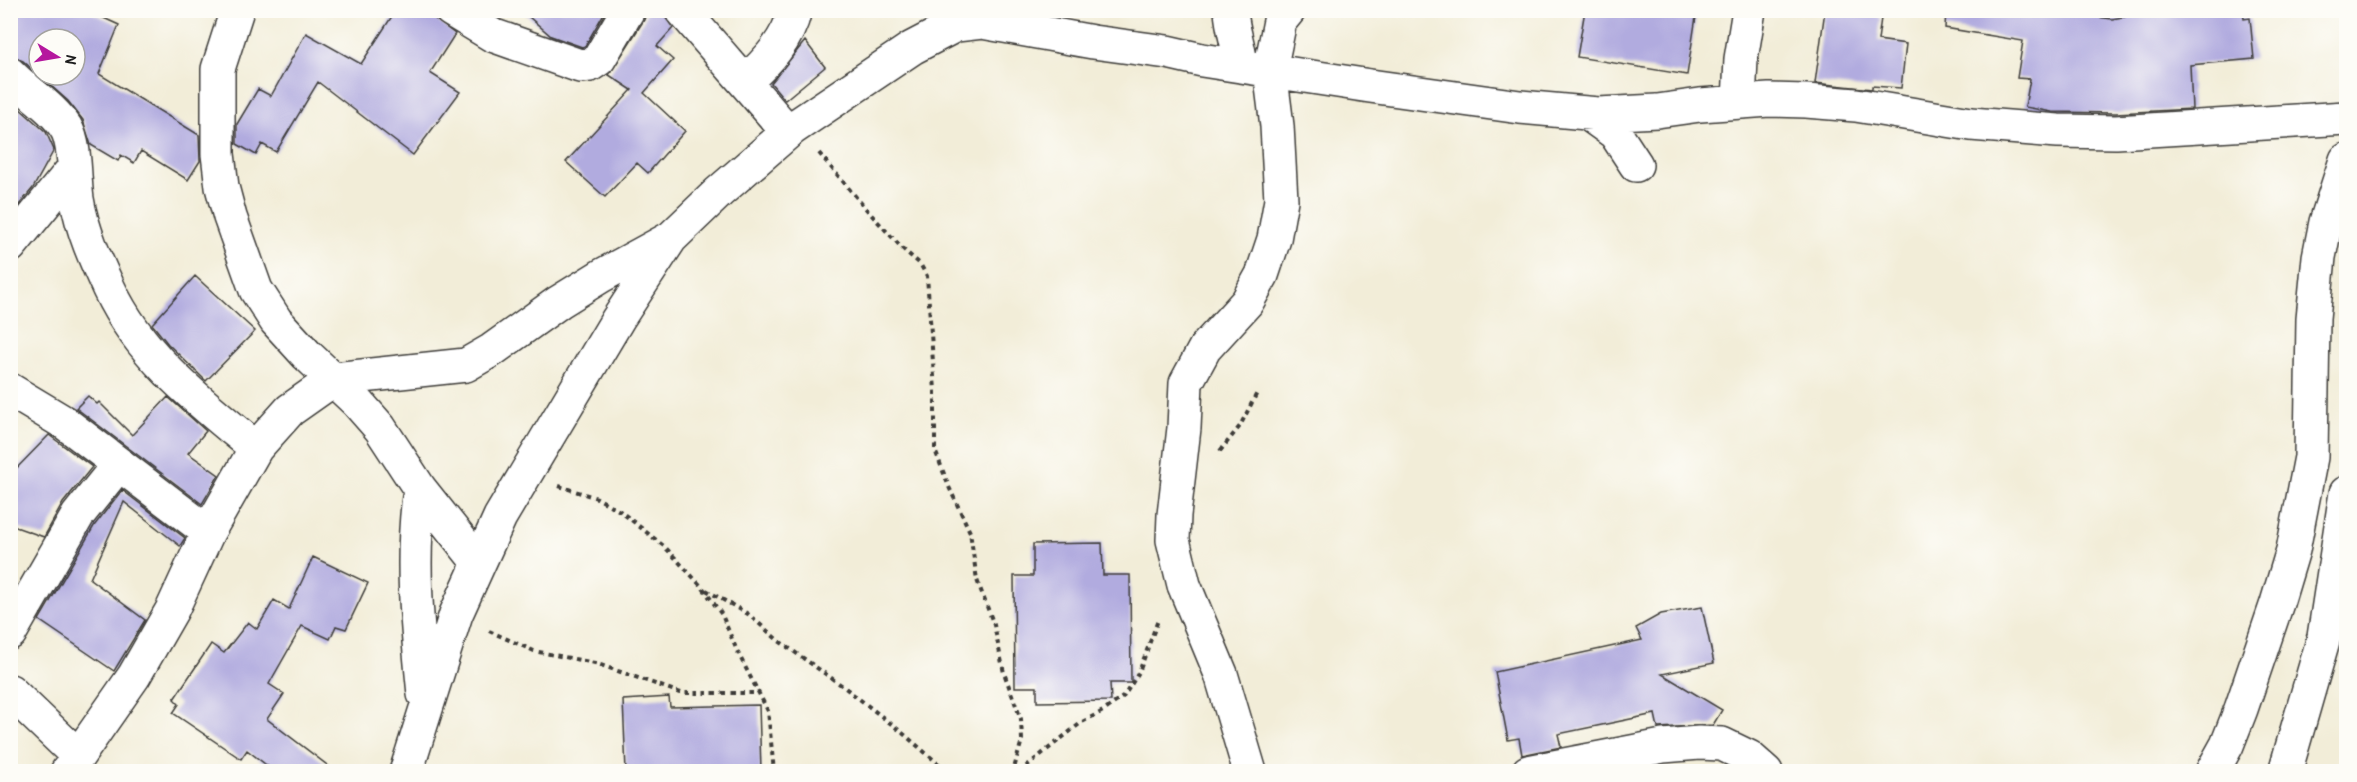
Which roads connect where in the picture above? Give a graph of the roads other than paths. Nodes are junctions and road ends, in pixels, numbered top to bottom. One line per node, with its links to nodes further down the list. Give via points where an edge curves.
1 (237, 10): 22 (street, via 218,69 222,187 256,290 271,314)
2 (452, 10): 3 (street, via 492,35 580,66 599,59)
3 (628, 10)
4 (682, 10): 12 (street)
5 (795, 10): 12 (street, via 780,44)
6 (1231, 10): 10 (street, via 1239,46)
7 (1289, 10): 10 (street)
8 (1749, 10): 13 (street)
9 (959, 18): 10 (street); 16 (street)
10 (1256, 67): 14 (street, via 1520,107); 35 (street, via 1277,126 1281,200 1275,240 1247,302 1205,348 1186,383 1173,540 1184,585 1221,674)
11 (10, 74): 19 (street, via 67,129)
12 (745, 82): 16 (street)
13 (1739, 102): 14 (street, via 1657,111); 15 (street, via 1856,105 1971,124 2058,132)
14 (1587, 113): 18 (street, via 1615,133)
15 (2346, 118)
16 (791, 130): 20 (street)
17 (2346, 160): 38 (street, via 2319,257 2313,318 2311,457 2297,530 2241,709)
18 (1636, 165)
19 (74, 168): 21 (street); 24 (street, via 77,201 91,247 134,333 161,365)
20 (671, 238): 22 (street, via 559,302 466,365); 29 (street, via 532,463)
21 (10, 246)
22 (334, 379): 24 (street, via 290,410); 26 (street, via 380,428)
23 (10, 390): 25 (street, via 65,423)
24 (256, 448): 28 (street)
25 (119, 464): 28 (street); 30 (street, via 78,515)
26 (420, 489): 29 (street); 32 (street, via 414,563)
27 (2346, 493): 39 (street, via 2324,637)
28 (208, 532): 33 (street, via 167,620 134,676)
29 (478, 562): 32 (street, via 456,614)
30 (10, 633)
31 (10, 691): 33 (street)
32 (425, 711): 34 (street)
33 (72, 764)
34 (406, 771)
35 (1250, 771)
36 (1528, 771): 37 (street, via 1699,743 1722,744 1749,757)
37 (1766, 771)
38 (2212, 771)
39 (2285, 771)

